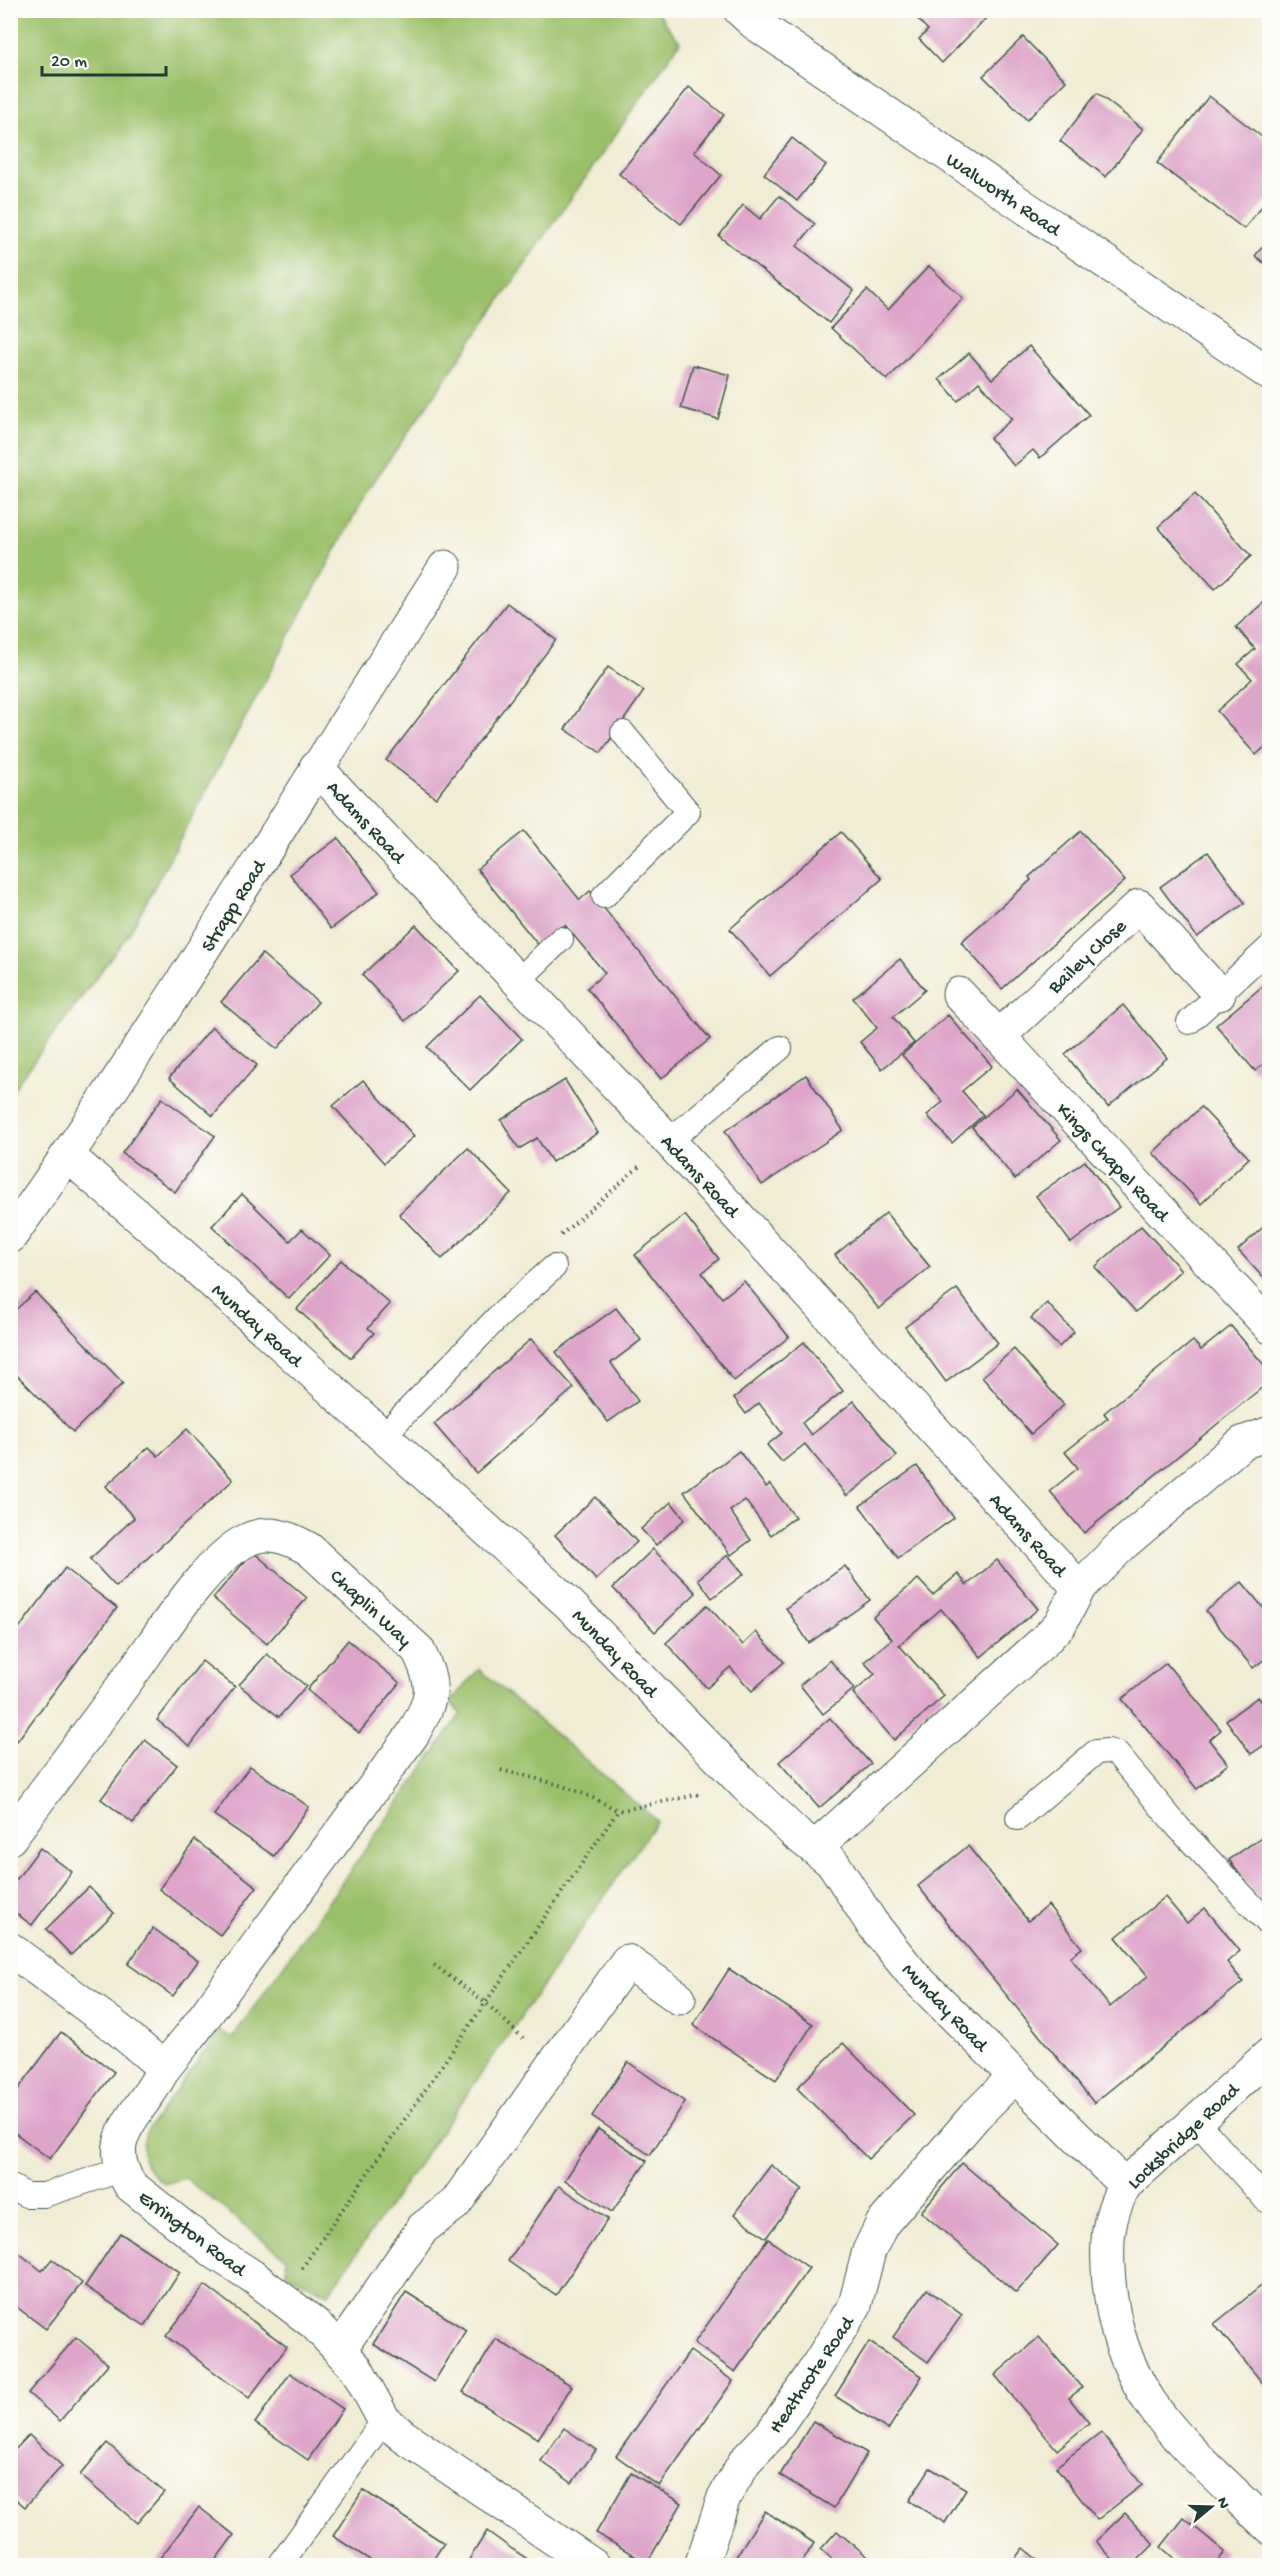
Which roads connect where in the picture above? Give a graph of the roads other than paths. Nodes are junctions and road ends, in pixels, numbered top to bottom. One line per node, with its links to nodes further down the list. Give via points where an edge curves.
1 (751, 14): 2 (street, Walworth Road)
2 (1269, 374)
3 (445, 567): 5 (street, Strapp Road)
4 (623, 732): 6 (lane, via 688,812)
5 (316, 767): 9 (street, Adams Road); 16 (street, Strapp Road, via 200,958)
6 (604, 896)
7 (561, 939): 9 (lane)
8 (1269, 947): 11 (lane)
9 (518, 981): 15 (street, Adams Road)
10 (959, 994): 13 (street, Kings Chapel Road)
11 (1219, 994): 12 (lane); 13 (street, Bailey Close, via 1139,906)
12 (1189, 1022)
13 (998, 1037): 19 (street, Kings Chapel Road)
14 (780, 1048): 15 (lane)
15 (669, 1141): 22 (street, Adams Road)
16 (68, 1156): 17 (street, Strapp Road); 21 (street, Munday Road)
17 (10, 1237)
18 (554, 1267): 21 (lane, via 497,1318)
19 (1269, 1327)
20 (1269, 1433): 22 (street, via 1242,1443 1122,1545)
21 (382, 1437): 25 (street, Munday Road, via 568,1603 746,1786)
22 (1079, 1588): 25 (street, via 1060,1624 1044,1641)
23 (1018, 1818): 26 (lane, via 1096,1752 1118,1754 1178,1827)
24 (10, 1838): 30 (street, Chaplin Way, via 179,1608 222,1556 247,1539 266,1533 294,1540 309,1549 418,1650 432,1687 427,1708 413,1734)
25 (815, 1848): 31 (street, Munday Road, via 832,1863 871,1922 914,1976)
26 (1269, 1925)
27 (10, 1949): 30 (street)
28 (679, 1998): 37 (street, via 627,1961 455,2204 423,2228)
29 (1269, 2054): 32 (street, Locksbridge Road)
30 (164, 2067): 33 (street, via 127,2124 118,2157)
31 (1015, 2076): 34 (street, Munday Road); 42 (street, Heathcote Road, via 975,2116 882,2224 869,2251 855,2306 772,2433 745,2460 724,2497)
32 (1196, 2121): 34 (street, Locksbridge Road); 36 (lane)
33 (121, 2170): 35 (lane, via 45,2195 26,2195); 37 (street, Errington Road, via 130,2185 160,2211 282,2298)
34 (1125, 2185): 39 (street, Locksbridge Road, via 1115,2204 1106,2252 1112,2313 1131,2373 1161,2420)
35 (10, 2186)
36 (1266, 2200)
37 (340, 2349): 38 (street, Errington Road, via 356,2368)
38 (384, 2420): 40 (street, Errington Road); 41 (lane)
39 (1269, 2528)
40 (578, 2561)
41 (279, 2565)
42 (701, 2565)

